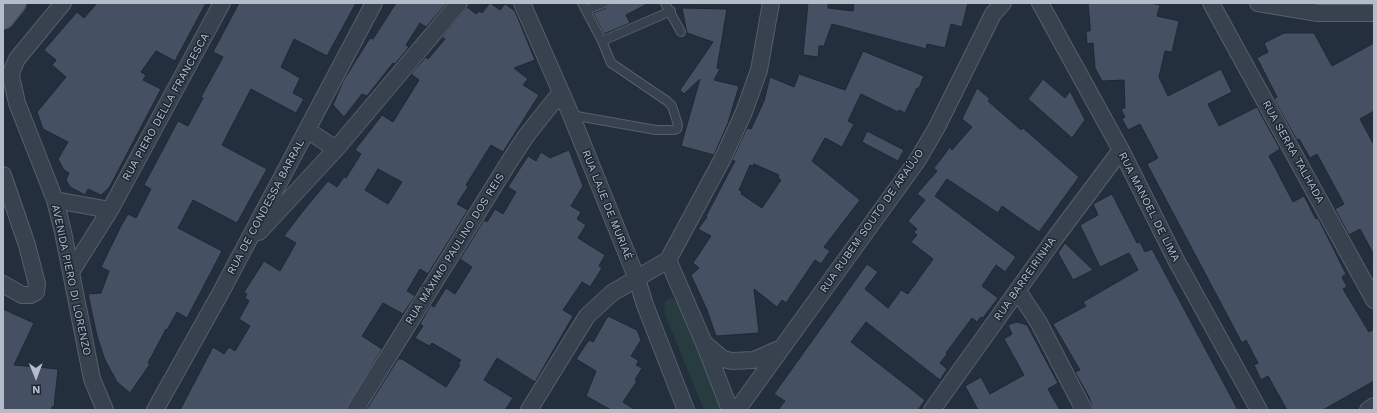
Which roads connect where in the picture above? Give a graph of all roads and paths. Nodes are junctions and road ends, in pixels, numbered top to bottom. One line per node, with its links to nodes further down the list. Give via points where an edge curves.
1 (15, 3): 17 (main road)
2 (62, 3): 26 (street, AVENIDA PIERO DI LORENZO, via 17,59 11,73 13,89)
3 (222, 3): 27 (street, RUA PIERO DELLA FRANCESCA)
4 (374, 3): 22 (street, RUA DE CONDESSA BARRAL)
5 (459, 3): 23 (street)
6 (522, 3): 20 (street, RUA LAJE DE MURIAÉ)
7 (604, 3): 13 (lane)
8 (665, 3): 15 (lane)
9 (771, 3): 29 (street, via 759,70 744,112 723,158)
10 (1040, 3): 24 (street, RUA MANOEL DE LIMA)
11 (1211, 3): 34 (street, RUA SERRA TALHADA)
12 (1258, 3): 16 (street, via 1318,13)
13 (584, 7): 19 (lane)
14 (996, 7): 36 (street, RUA RUBEM SOUTO DE ARAÚJO, via 938,127)
15 (671, 11): 18 (lane); 19 (lane)
16 (1374, 13)
17 (3, 18)
18 (681, 32)
19 (602, 41): 21 (lane, via 611,63 670,104 678,125 677,129 656,130)
20 (562, 92): 21 (street, RUA LAJE DE MURIAÉ); 40 (street, RUA MÁXIMO PAULINO DOS REIS, via 526,136 509,162)
21 (571, 115): 31 (street, RUA LAJE DE MURIAÉ)
22 (307, 130): 23 (street); 28 (street, RUA DE CONDESSA BARRAL)
23 (336, 149): 28 (street)
24 (1121, 150): 33 (street, RUA BARREIRINHA); 47 (street, RUA MANOEL DE LIMA, via 1176,260)
25 (3, 175): 32 (street, via 25,238 37,284 36,292 31,296 22,295)
26 (55, 200): 27 (street); 30 (street, AVENIDA PIERO DI LORENZO)
27 (110, 210): 30 (street, RUA PIERO DELLA FRANCESCA)
28 (244, 248): 39 (street, RUA DE CONDESSA BARRAL)
29 (668, 260): 31 (street); 35 (street)
30 (71, 272): 38 (street, AVENIDA PIERO DI LORENZO, via 92,379)
31 (637, 279): 41 (street, via 612,293 587,316); 42 (street, RUA LAJE DE MURIAÉ)
32 (3, 284)
33 (1018, 290): 45 (street, RUA BARREIRINHA); 46 (street, via 1039,323)
34 (1374, 300)
35 (704, 342): 36 (street, via 723,359 732,361 754,360); 43 (street)
36 (780, 348): 44 (street, RUA RUBEM SOUTO DE ARAÚJO)
37 (1374, 406): 48 (street)
38 (105, 410)
39 (155, 410)
40 (355, 410)
41 (529, 410)
42 (686, 410)
43 (730, 410)
44 (737, 410)
45 (932, 410)
46 (1084, 410)
47 (1259, 410)
48 (1368, 410)

